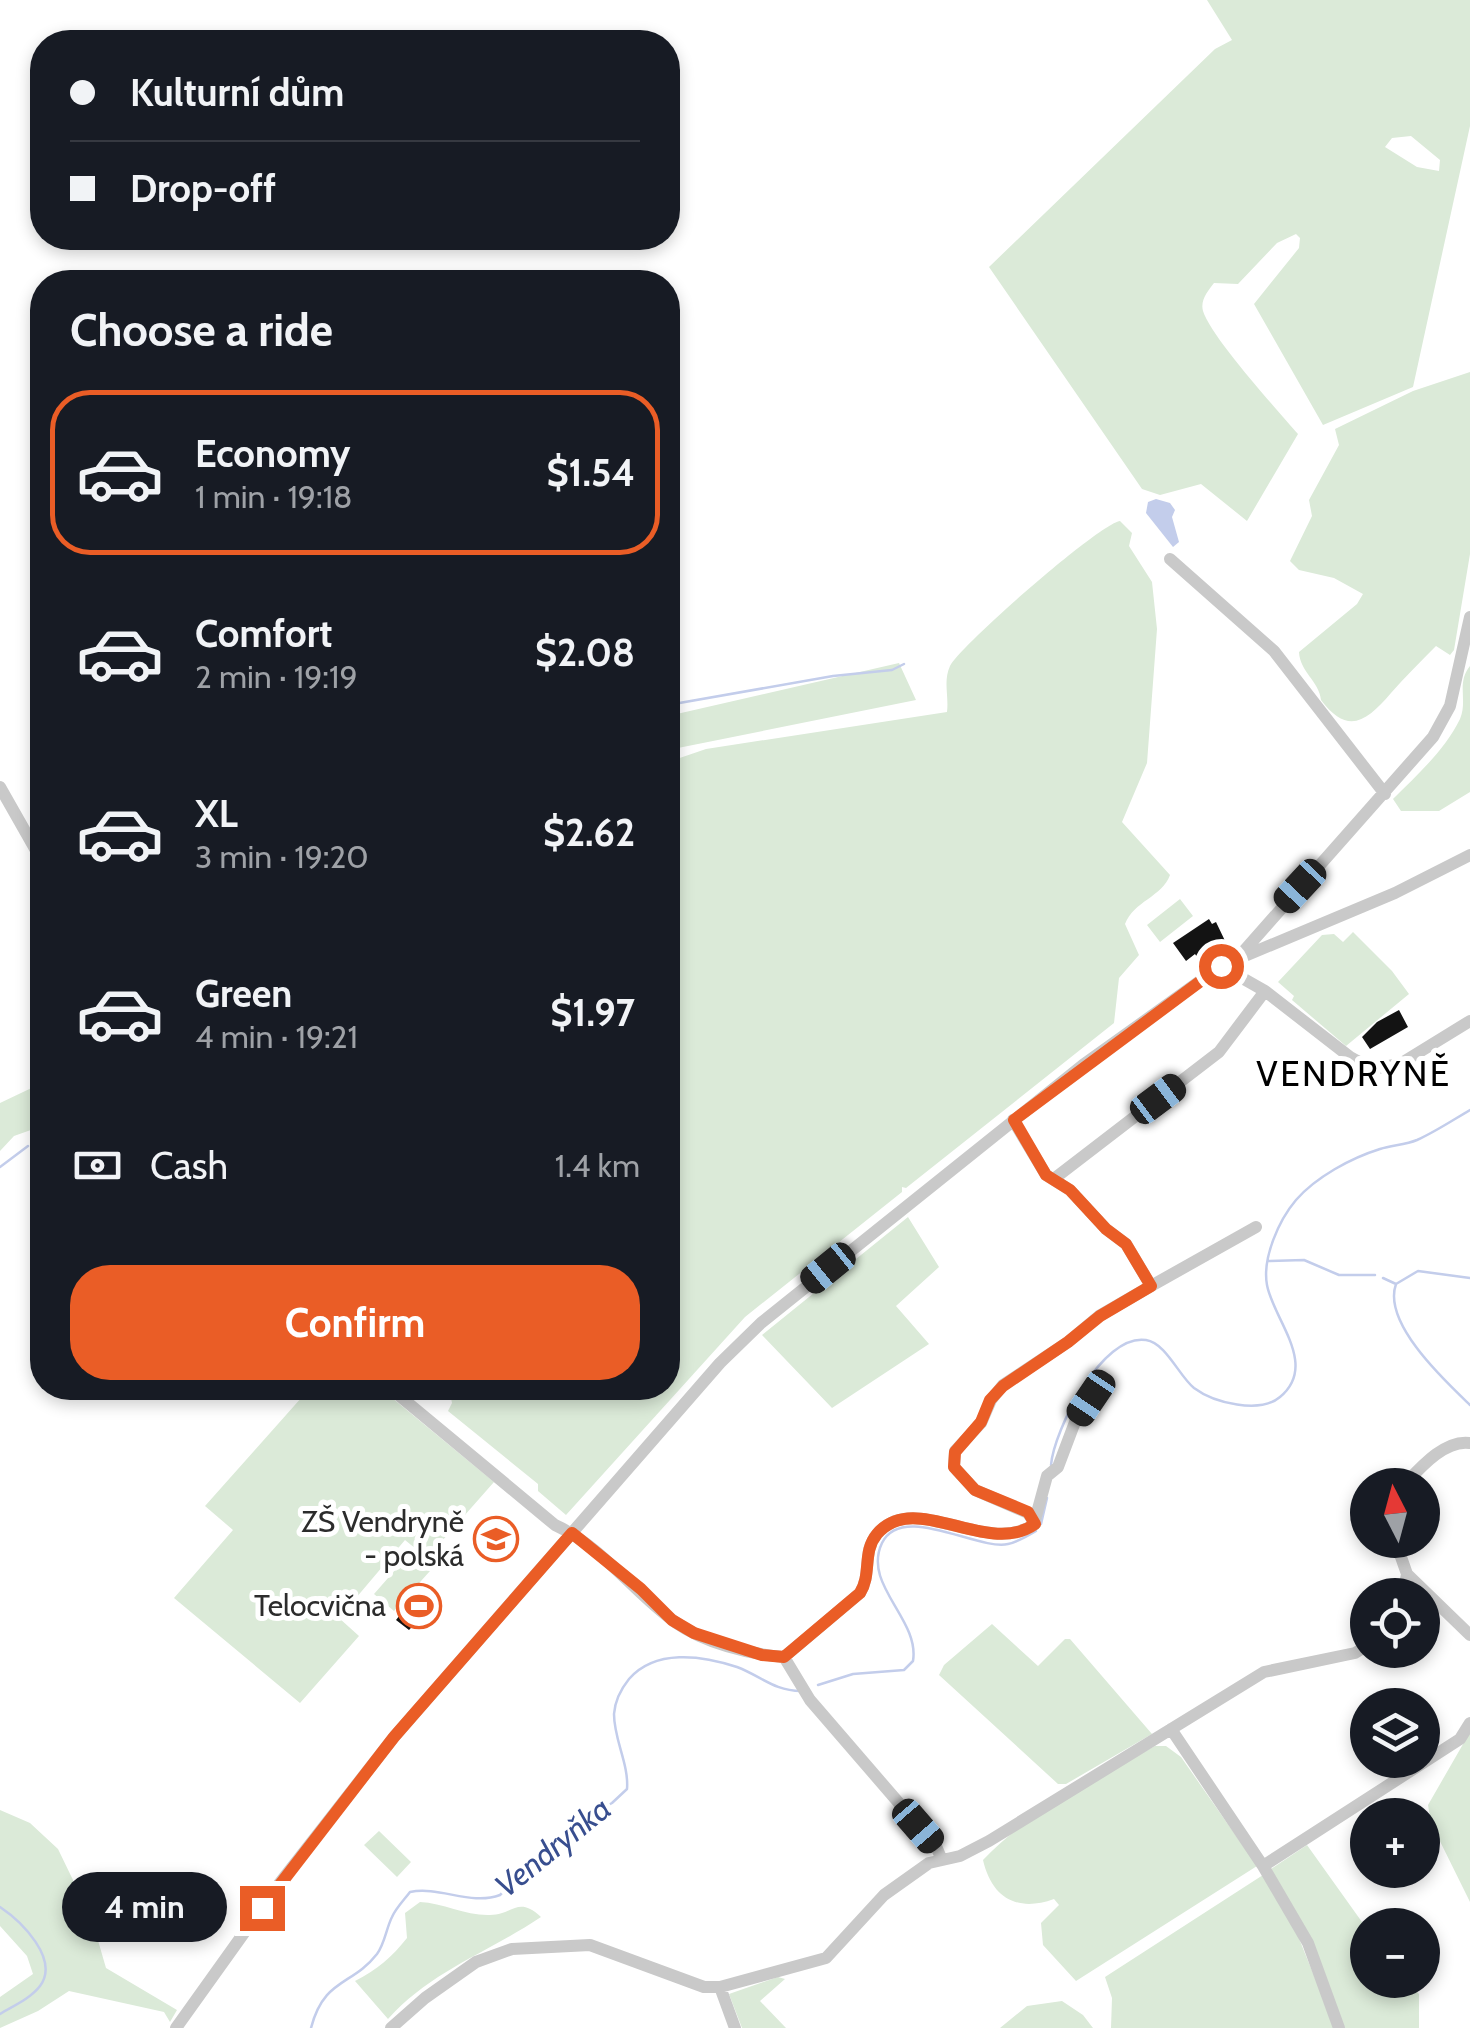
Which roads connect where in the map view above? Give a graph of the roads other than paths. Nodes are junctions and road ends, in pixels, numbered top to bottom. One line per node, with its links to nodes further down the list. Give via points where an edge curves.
1 (1170, 559): 4 (street, via 1274,651)
2 (1470, 617): 4 (street, via 1450,706 1434,738)
3 (0, 787): 5 (street)
4 (1385, 794): 7 (street)
5 (30, 841)
6 (1470, 855): 7 (street)
7 (1242, 954): 8 (street)
8 (1221, 966): 9 (street); 11 (street)
9 (1265, 991): 10 (street, via 1372,1069 1400,1064); 12 (street, via 1219,1052)
10 (1470, 1021)
11 (1014, 1120): 12 (street, via 1046,1175); 20 (street, via 761,1323)
12 (1055, 1178): 14 (street, via 1126,1244)
13 (1256, 1227): 14 (street)
14 (1151, 1286): 19 (street, via 1003,1386 955,1452 954,1467 975,1490)
15 (1091, 1398): 19 (street)
16 (404, 1400): 20 (street)
17 (1470, 1442): 18 (street, via 1458,1442)
18 (1422, 1468)
19 (1036, 1520): 26 (street, via 1023,1533 1004,1537 919,1518 892,1522 868,1550 860,1593)
20 (572, 1533): 26 (street, via 694,1633); 32 (street, via 382,1752)
21 (1401, 1558): 22 (street)
22 (1407, 1574): 23 (street); 24 (street)
23 (1406, 1578)
24 (1470, 1635)
25 (1350, 1654): 28 (street, via 1264,1672)
26 (784, 1657): 29 (street, via 810,1700)
27 (1470, 1723): 30 (street, via 1460,1739)
28 (1171, 1730): 29 (street, via 989,1841); 30 (street)
29 (941, 1858): 31 (street, via 884,1895 826,1958)
30 (1264, 1866): 35 (street, via 1308,1943)
31 (720, 1987): 33 (street, via 693,1984 590,1944 512,1950 465,1970); 34 (street)
32 (176, 2028)
33 (391, 2028)
34 (735, 2028)
35 (1339, 2028)

